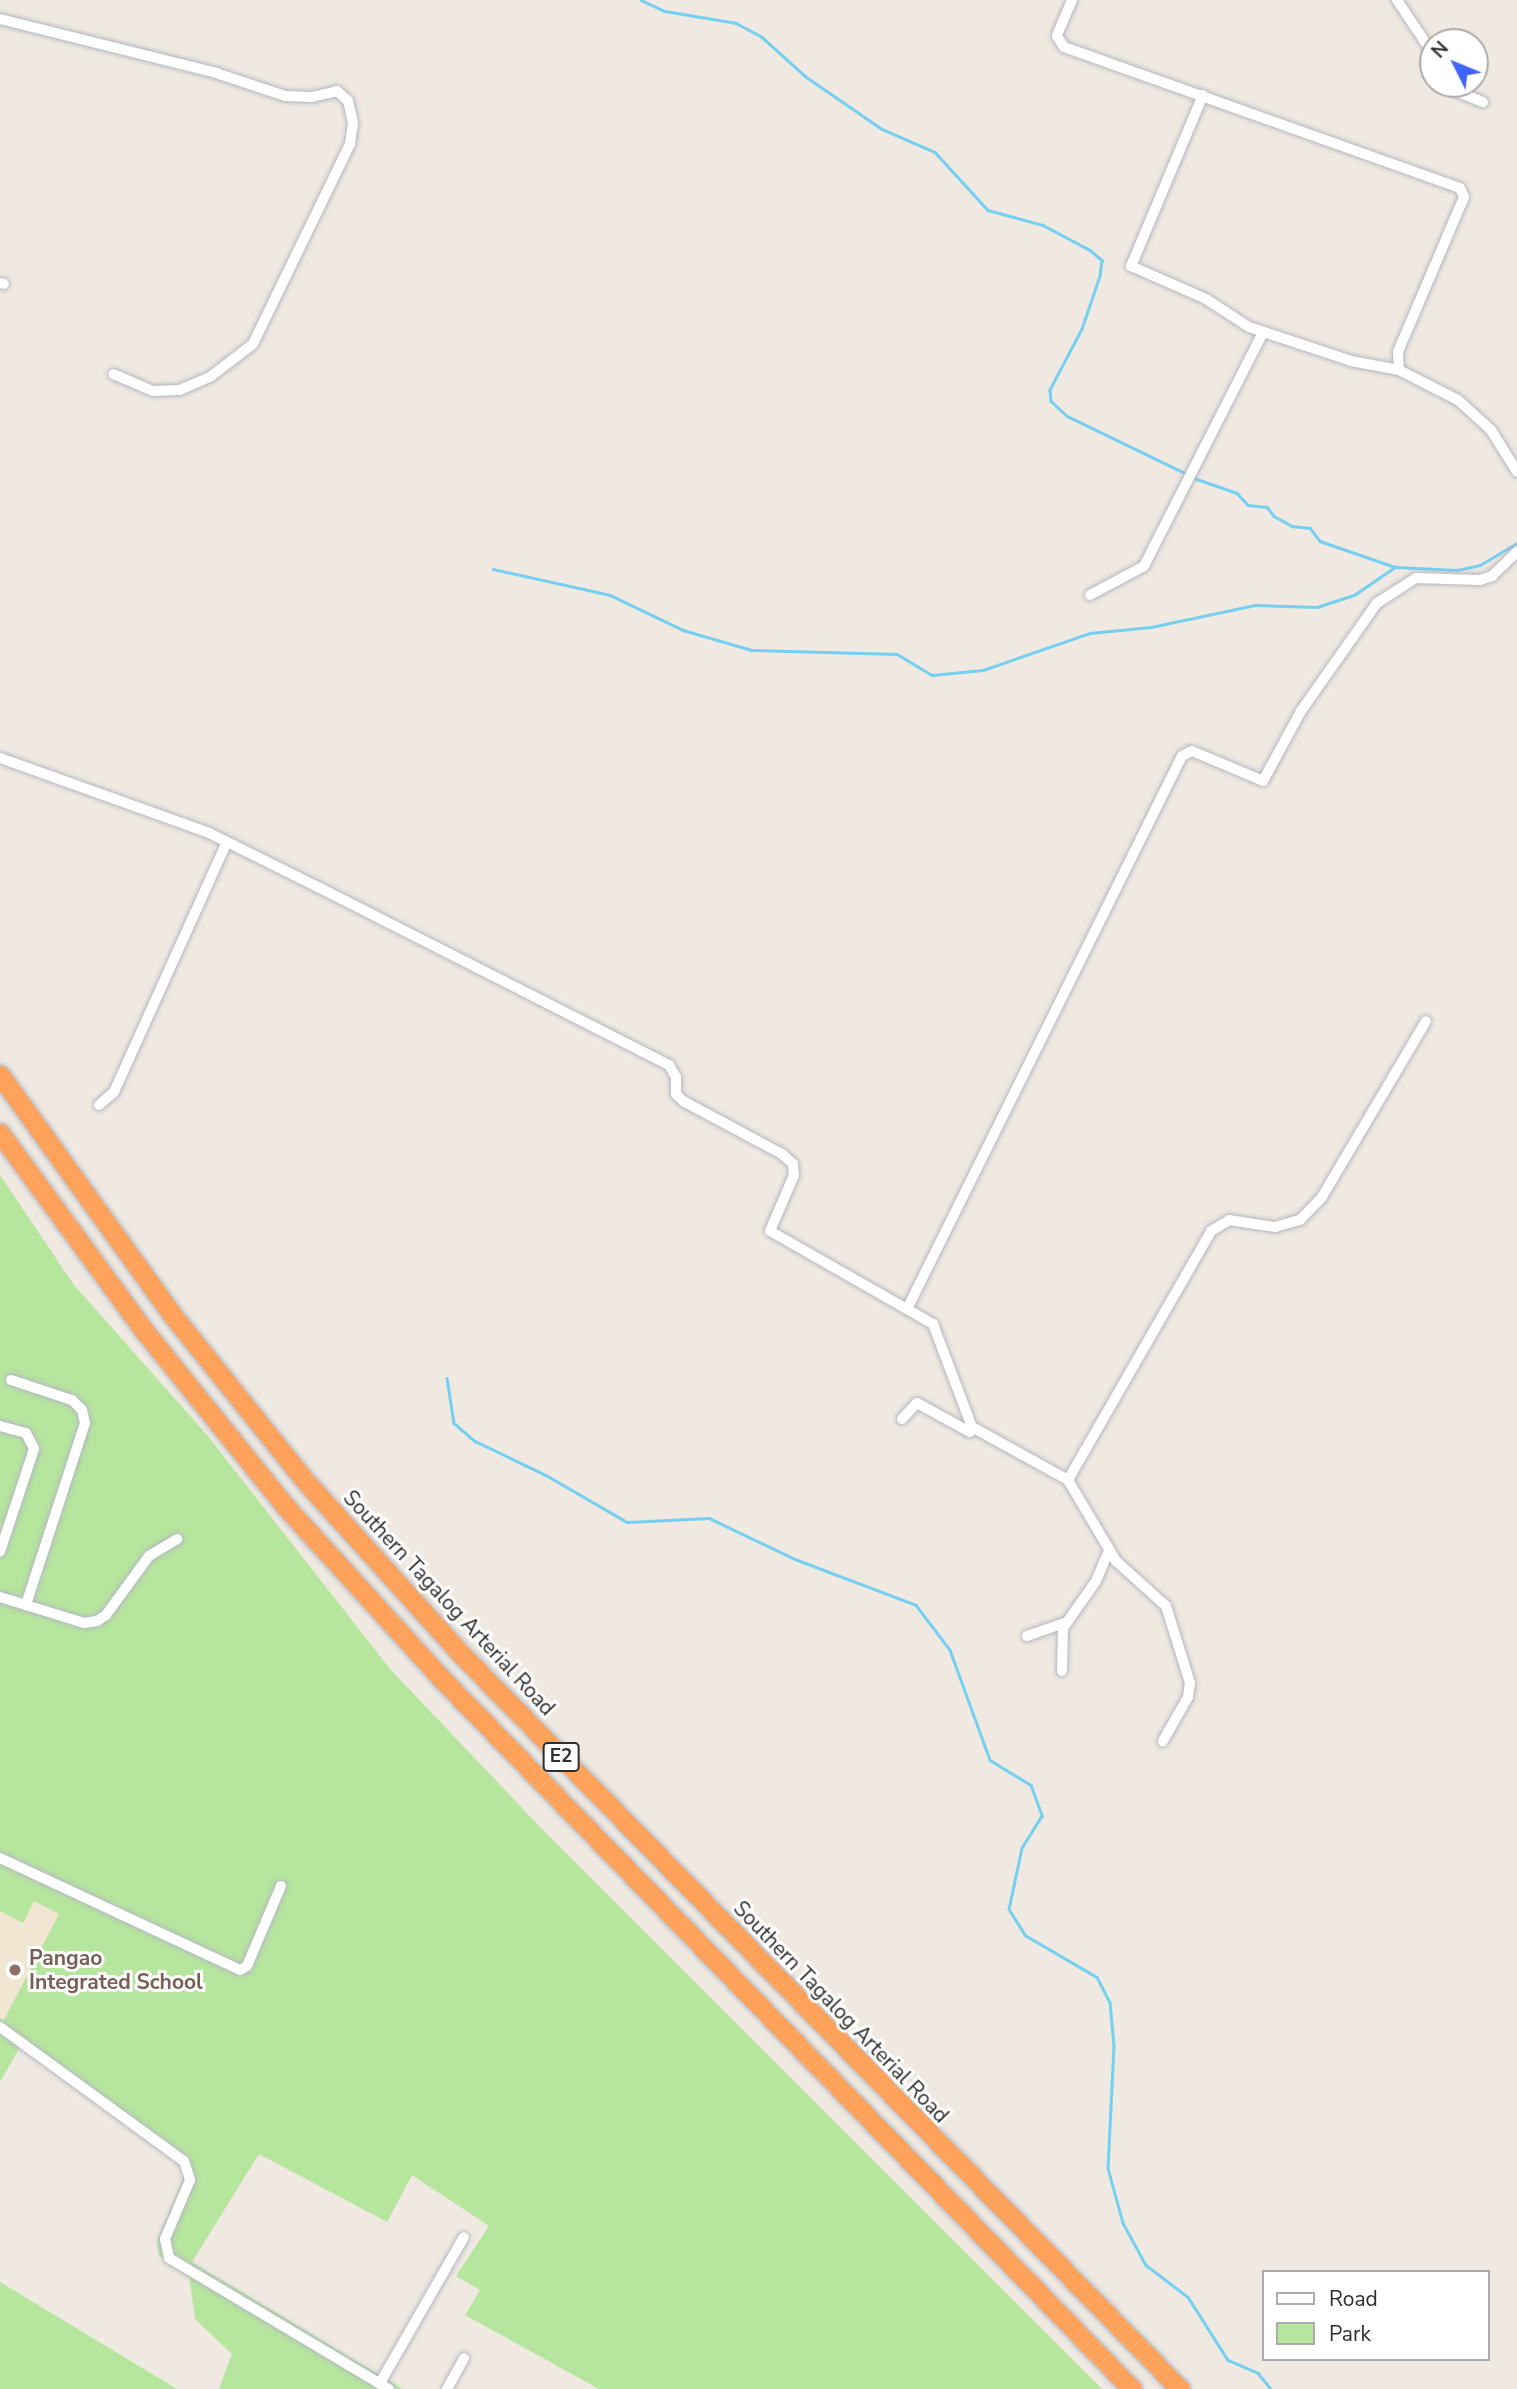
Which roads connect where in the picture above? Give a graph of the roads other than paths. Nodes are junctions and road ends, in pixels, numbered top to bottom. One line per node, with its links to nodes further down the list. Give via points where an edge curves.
1 (1072, 0): 5 (street, via 1057,36 1064,47)
2 (1397, 0): 4 (street)
3 (0, 19): 10 (street, via 216,73 285,96 312,97 337,91 348,101 353,123 350,144 253,344 210,377 180,390 153,391)
4 (1419, 33)
5 (1203, 95): 8 (street, via 1131,266 1206,299); 9 (street, via 1460,188 1464,197 1396,356)
6 (1473, 98): 7 (street)
7 (1483, 102)
8 (1263, 332): 9 (street, via 1351,361); 13 (street, via 1141,570)
9 (1399, 370): 11 (street, via 1458,400 1491,430)
10 (113, 374)
11 (1517, 472)
12 (1517, 552): 20 (street, via 1492,576 1480,580 1416,578 1377,603 1301,711 1263,781 1192,751 1182,756)
13 (1090, 595)
14 (0, 758): 15 (street)
15 (227, 842): 18 (street, via 114,1092); 20 (street, via 669,1065 676,1077 676,1094 683,1101 793,1164 794,1175 770,1231)
16 (1426, 1021): 25 (street, via 1322,1197 1300,1220 1275,1227 1229,1220 1211,1231)
17 (0, 1075): 43 (highway, Southern Tagalog Arterial Road / E2, via 170,1312 307,1483 462,1655)
18 (99, 1105)
19 (0, 1133): 42 (highway, E2, via 146,1333 285,1506 440,1677)
20 (908, 1307): 24 (street, via 941,1334)
21 (11, 1380): 30 (street, via 72,1400 82,1410 85,1423)
22 (902, 1419): 24 (street, via 914,1402 970,1432)
23 (0, 1426): 28 (street, via 26,1433 34,1449)
24 (972, 1427): 25 (street)
25 (1068, 1480): 27 (street)
26 (177, 1539): 30 (street, via 142,1563 97,1621 84,1623)
27 (1109, 1551): 31 (street, via 1096,1581); 34 (street, via 1159,1597 1175,1626 1189,1683 1188,1697)
28 (0, 1552)
29 (0, 1597): 30 (street)
30 (26, 1605)
31 (1068, 1622): 32 (street); 33 (street, via 1061,1637)
32 (1027, 1636)
33 (1062, 1671)
34 (1163, 1741)
35 (0, 1858): 36 (street, via 240,1970 247,1966)
36 (281, 1886)
37 (0, 2027): 40 (street, via 184,2161 190,2179 165,2239 169,2258)
38 (464, 2236): 40 (street)
39 (464, 2358): 41 (street)
40 (384, 2386)
41 (447, 2389)
42 (1132, 2389)
43 (1180, 2389)

